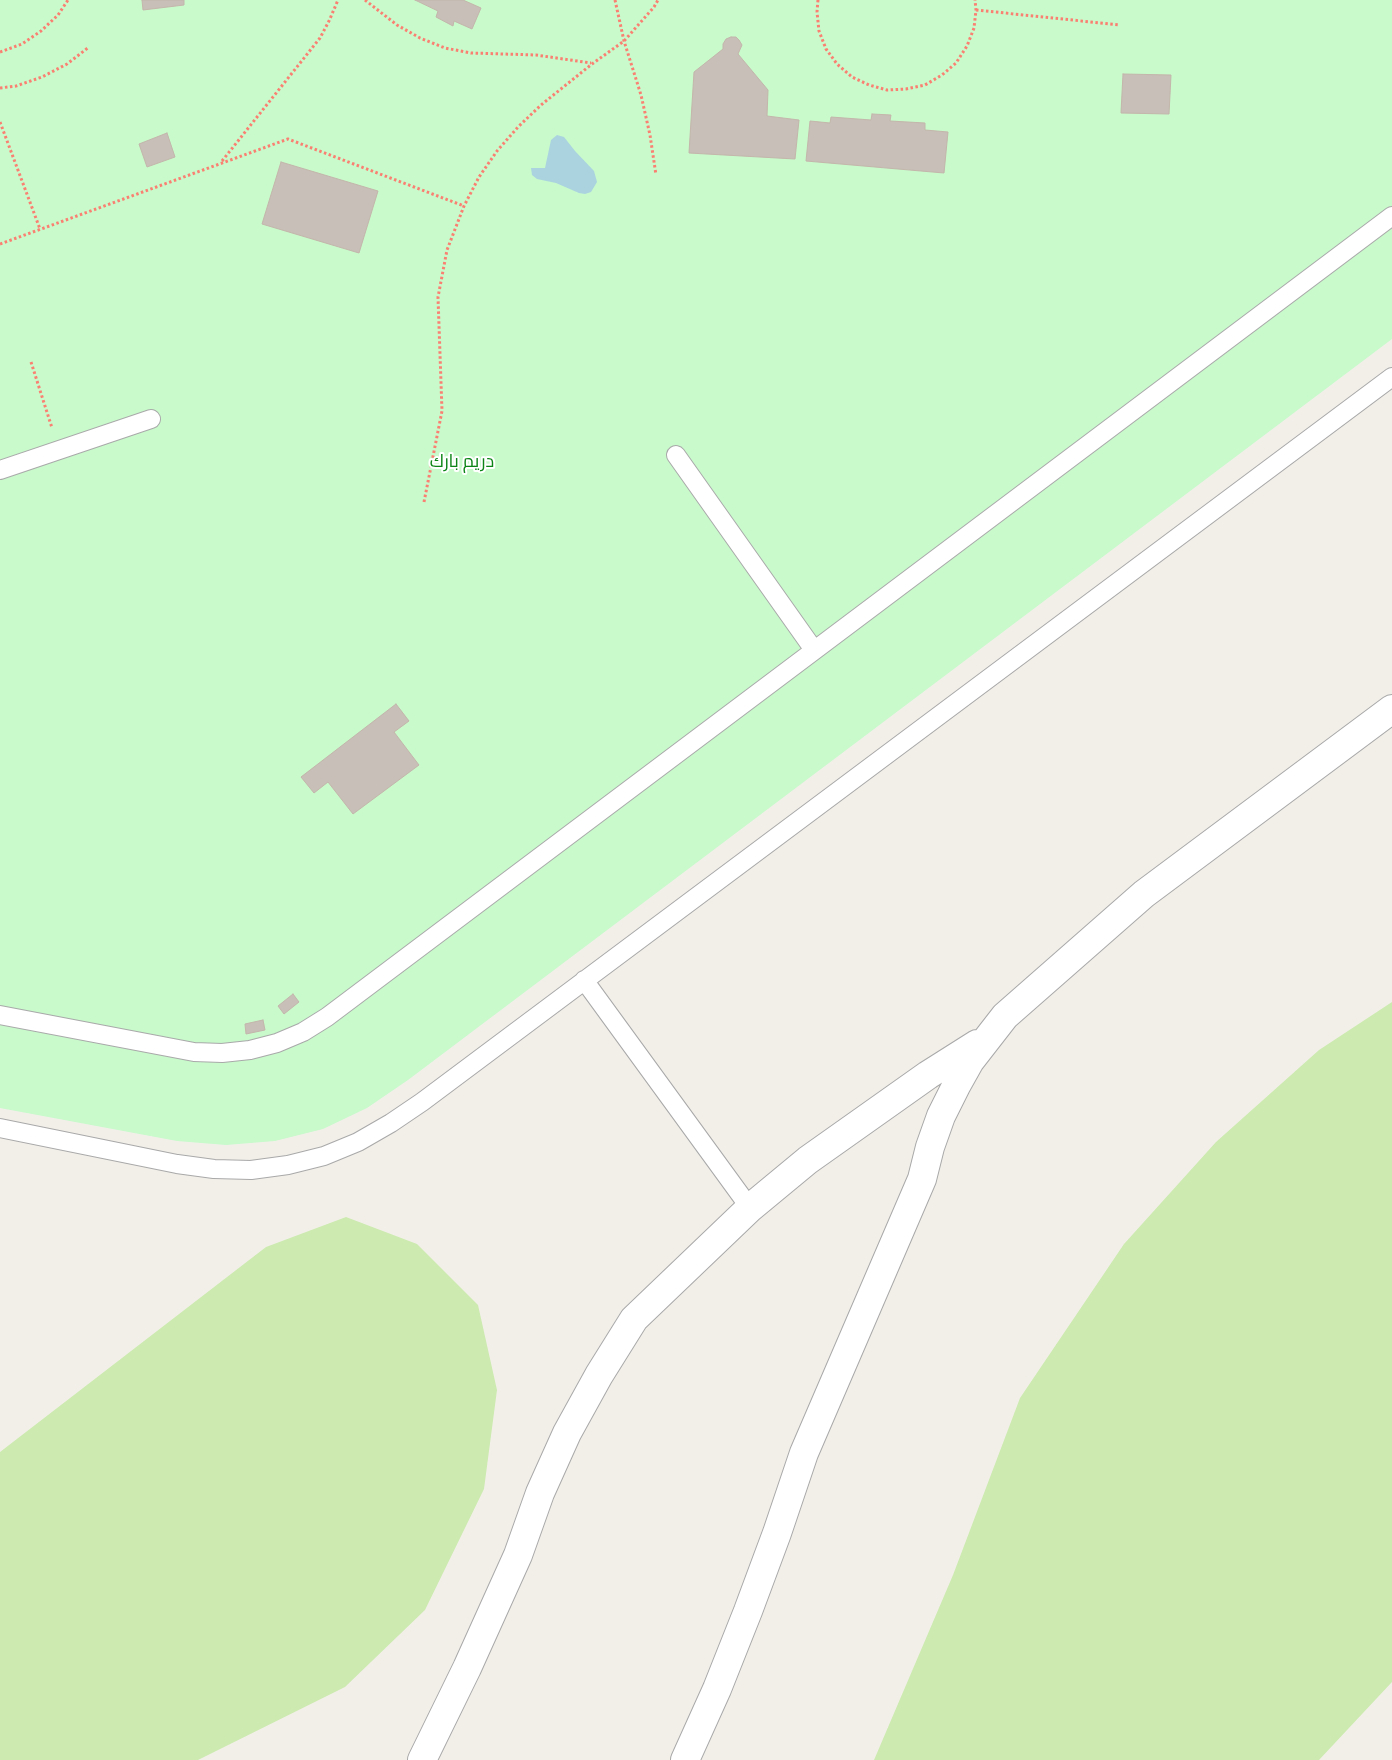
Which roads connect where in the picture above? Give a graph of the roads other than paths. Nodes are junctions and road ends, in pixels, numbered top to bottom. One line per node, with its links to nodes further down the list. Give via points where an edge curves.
1 (1392, 216): 6 (lane)
2 (1392, 377): 8 (lane)
3 (151, 419): 5 (lane)
4 (676, 455): 6 (lane)
5 (0, 470)
6 (814, 650): 9 (lane, via 303,1032 277,1043 222,1054 194,1052)
7 (1392, 709): 10 (street, via 1144,894 1005,1016)
8 (584, 980): 11 (lane, via 391,1123 324,1156 251,1170 214,1169); 12 (lane)
9 (0, 1015)
10 (987, 1038): 12 (street, via 928,1075 808,1160); 14 (street, via 941,1116 922,1179 804,1453 748,1611)
11 (0, 1128)
12 (750, 1208): 13 (street, via 634,1319 599,1375 567,1433 540,1493 514,1564)
13 (422, 1760)
14 (685, 1760)

